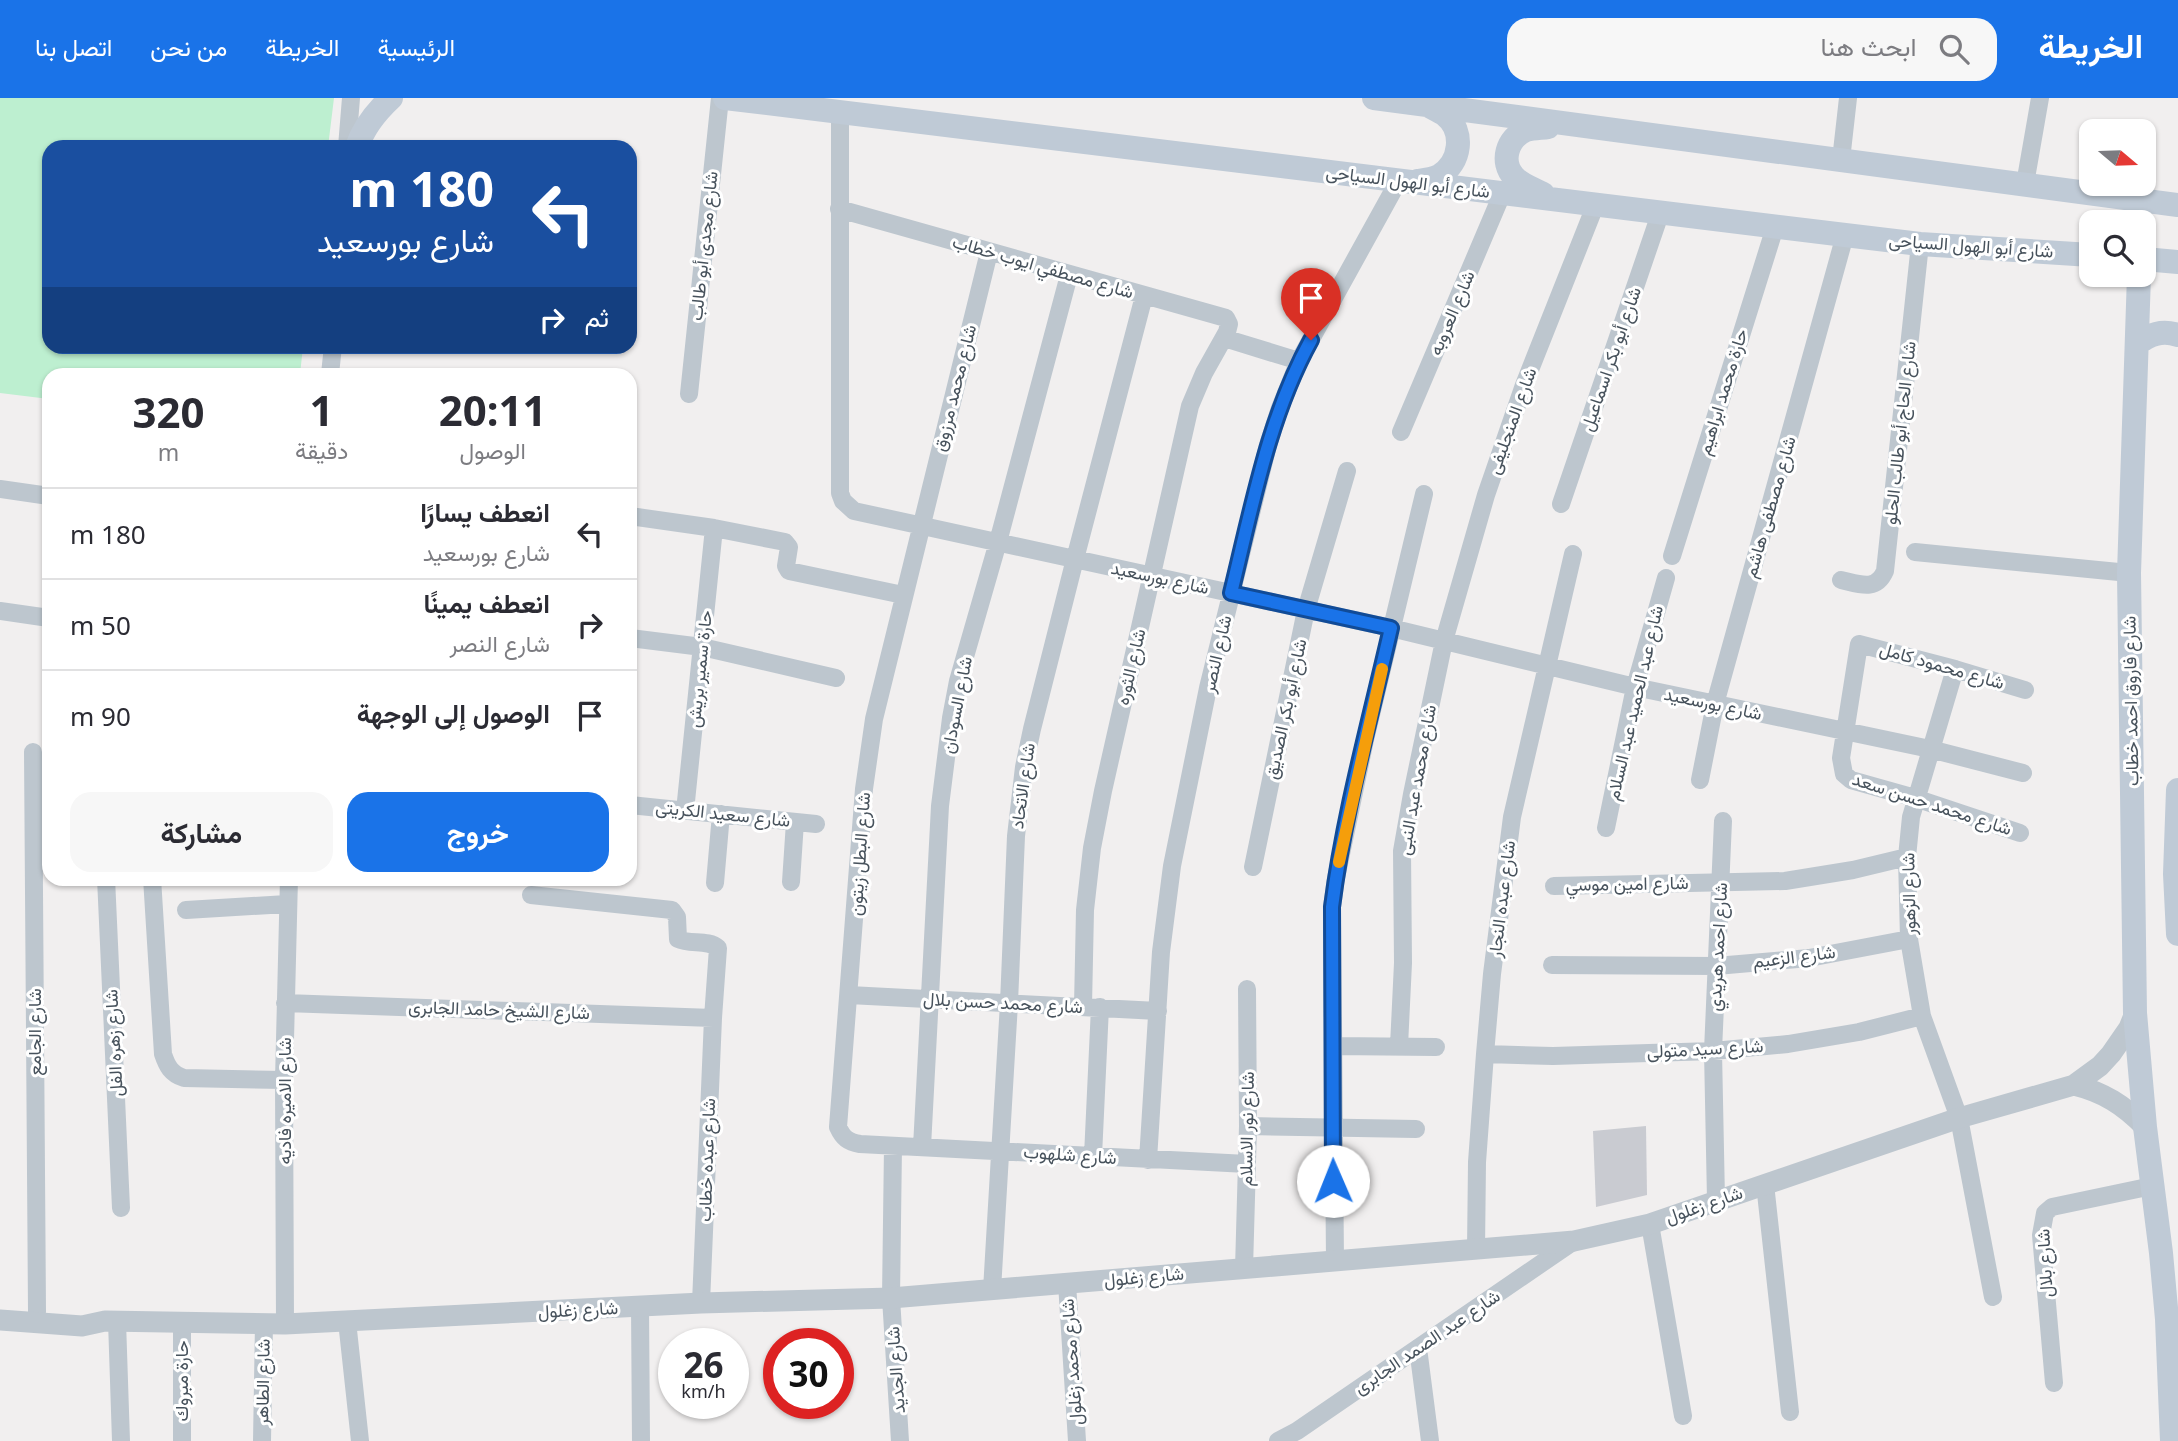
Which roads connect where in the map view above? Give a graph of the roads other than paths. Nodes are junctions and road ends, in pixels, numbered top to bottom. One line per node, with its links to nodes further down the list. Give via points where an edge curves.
1 (351, 98): 12 (street)
2 (391, 98): 13 (main road)
3 (720, 98): 37 (street, شارع مجدى أبو طالب)
4 (725, 98): 10 (main road, شارع أبو الهول السياحى)
5 (1379, 98): 8 (main road)
6 (1848, 98): 14 (street)
7 (2040, 98): 16 (street)
8 (1430, 102): 9 (main road); 15 (main road, via 1453,123 1459,148 1455,161 1437,178)
9 (1494, 106): 11 (main road)
10 (840, 113): 15 (main road, شارع أبو الهول السياحى); 21 (street, شارع بورسعيد)
11 (1566, 124): 14 (main road); 18 (main road, via 1516,136 1506,157 1515,179)
12 (348, 140)
13 (359, 140)
14 (1840, 160): 16 (main road)
15 (1406, 181): 17 (main road, شارع أبو الهول السياحى); 36 (street, شارع النصر)
16 (2025, 184): 19 (main road)
17 (1502, 194): 18 (main road, شارع أبو الهول السياحى); 38 (street, شارع العروبه)
18 (1555, 200): 20 (main road, شارع أبو الهول السياحى)
19 (2178, 205)
20 (1595, 206): 22 (main road, شارع أبو الهول السياحى); 63 (street, شارع المنجليفى, via 1524,385)
21 (839, 209): 26 (street, شارع مصطفي ايوب خطاب); 45 (street, شارع بورسعيد, via 840,493 854,511)
22 (1660, 214): 23 (main road, شارع أبو الهول السياحى); 43 (street, شارع أبو بكر اسماعيل)
23 (1775, 227): 24 (main road, شارع أبو الهول السياحى); 50 (street, حارة محمد ابراهيم)
24 (1845, 236): 25 (main road, شارع أبو الهول السياحى); 70 (street, شارع مصطفى هاشم)
25 (1920, 244): 27 (main road, شارع أبو الهول السياحى); 55 (street, شارع الحاج أبو طالب الحلو, via 1885,571 1870,586)
26 (989, 252): 30 (street, شارع مصطفي ايوب خطاب); 45 (street, شارع محمد مرزوق)
27 (2079, 255)
28 (2156, 260): 29 (main road)
29 (2178, 262)
30 (1069, 275): 32 (street, شارع مصطفي ايوب خطاب); 47 (street, شارع السودان)
31 (2139, 287): 35 (main road, شارع فاروق احمد خطاب)
32 (1144, 296): 34 (street, شارع مصطفي ايوب خطاب, via 1226,318 1229,324); 51 (street, شارع الاتحاد)
33 (2178, 335): 35 (main road, via 2160,332)
34 (1224, 338): 36 (street); 53 (street, شارع الثوره, via 1190,406)
35 (2137, 344): 52 (main road, شارع فاروق احمد خطاب)
36 (1299, 361): 56 (street, شارع النصر, via 1268,445)
37 (689, 394)
38 (1401, 432)
39 (1347, 471): 58 (street, شارع أبو بكر الصديق)
40 (0, 489): 42 (street)
41 (1424, 494): 61 (street)
42 (42, 495)
43 (1561, 504)
44 (637, 517): 46 (street)
45 (920, 525): 47 (street, شارع بورسعيد); 57 (street, شارع البطل زيتون)
46 (714, 528): 57 (street, via 787,543 789,571); 64 (street, حارة سمير بريش)
47 (998, 542): 51 (street, شارع بورسعيد); 104 (street, شارع السودان, via 951,718 940,806)
48 (1915, 552): 52 (street)
49 (1573, 554): 65 (street, شارع عبده النجار)
50 (1672, 556)
51 (1075, 559): 53 (street, شارع بورسعيد); 106 (street, شارع الاتحاد, via 1024,766 1016,836)
52 (2129, 573): 109 (main road, شارع فاروق احمد خطاب)
53 (1152, 576): 56 (street, شارع بورسعيد); 107 (street, شارع الثوره, via 1092,848 1085,910)
54 (1666, 578): 68 (street, شارع عبد الحميد عبد السلام)
55 (1841, 580)
56 (1231, 593): 58 (street, شارع بورسعيد); 108 (street, شارع النصر, via 1172,866)
57 (903, 595): 103 (street, شارع البطل زيتون, via 869,751)
58 (1307, 610): 61 (street, شارع بورسعيد); 87 (street, شارع أبو بكر الصديق)
59 (0, 611): 60 (street)
60 (42, 617)
61 (1391, 628): 63 (street, شارع بورسعيد); 112 (street, via 1336,878 1331,930)
62 (637, 639): 64 (street)
63 (1444, 641): 65 (street, شارع بورسعيد); 113 (street, شارع محمد عبد النبى, via 1402,851)
64 (702, 647): 67 (street); 79 (street, حارة سمير بريش)
65 (1546, 665): 68 (street, شارع بورسعيد); 116 (street, شارع عبده النجار, via 1512,817)
66 (1955, 669): 69 (street, شارع محمود كامل); 71 (street, شارع محمود كامل, via 1859,644); 72 (street, شارع الزهور)
67 (836, 678)
68 (1635, 687): 70 (street, شارع بورسعيد); 84 (street, شارع عبد الحميد عبد السلام)
69 (2025, 690)
70 (1715, 704): 71 (street, شارع بورسعيد); 75 (street, شارع مصطفى هاشم)
71 (1844, 732): 72 (street, شارع بورسعيد); 77 (street, شارع محمد حسن سعد, via 1844,774)
72 (1930, 749): 74 (street, شارع بورسعيد); 77 (street, شارع الزهور)
73 (33, 752): 146 (street, شارع الجامع)
74 (2023, 773)
75 (1700, 780)
76 (2178, 790): 98 (main road)
77 (1915, 798): 85 (street, شارع محمد حسن سعد); 86 (street, شارع الزهور)
78 (637, 806): 79 (street, شارع سعيد الكريتى)
79 (685, 811): 80 (street, شارع سعيد الكريتى)
80 (721, 814): 82 (street, شارع سعيد الكريتى); 89 (street)
81 (1723, 821): 90 (street, شارع احمد هريدي)
82 (795, 822): 83 (street, شارع سعيد الكريتى); 88 (street, via 800,855)
83 (816, 824)
84 (1606, 828)
85 (2020, 833)
86 (1907, 857): 90 (street, شارع امين موسي, via 1796,880); 99 (street, شارع الزهور)
87 (1253, 867)
88 (791, 882)
89 (715, 883)
90 (1721, 883): 94 (street, شارع امين موسي); 101 (street, شارع احمد هريدي)
91 (106, 886): 133 (street, شارع زهره الفل)
92 (152, 886): 117 (street, via 166,1065 184,1078)
93 (288, 886): 96 (street, شارع الاميره فاديه)
94 (1554, 886)
95 (531, 895): 111 (street, شارع عبده خطاب, via 672,910 678,939 718,948)
96 (287, 904): 97 (street); 105 (street, شارع الاميره فاديه)
97 (186, 910)
98 (2178, 934)
99 (1909, 939): 101 (street, شارع الزعيم, via 1809,958); 110 (street, شارع الزهور)
100 (1552, 965): 101 (street, شارع الزعيم)
101 (1716, 966): 115 (street, شارع احمد هريدي)
102 (1247, 989): 120 (street, شارع نور الاسلام)
103 (849, 995): 104 (street, شارع محمد حسن بلال); 124 (street, شارع البطل زيتون, via 838,1126 850,1142)
104 (930, 999): 106 (street, شارع محمد حسن بلال); 125 (street, شارع السودان)
105 (285, 1003): 111 (street, شارع الشيخ حامد الجابرى); 117 (street, شارع الاميره فاديه)
106 (1009, 1003): 107 (street, شارع محمد حسن بلال); 126 (street, شارع الاتحاد)
107 (1091, 1007): 108 (street, شارع محمد حسن بلال); 127 (street, شارع الثوره)
108 (1158, 1011): 128 (street, شارع النصر)
109 (2135, 1013): 118 (street, شارع زغلول, via 2111,1054); 122 (main road, شارع فاروق احمد خطاب)
110 (1922, 1016): 115 (street, شارع سيد متولى, via 1788,1044); 119 (street, شارع الزهور)
111 (713, 1018): 143 (street, شارع عبده خطاب)
112 (1334, 1046): 113 (street); 121 (street)
113 (1399, 1046): 114 (street)
114 (1436, 1047)
115 (1713, 1051): 116 (street, شارع سيد متولى); 132 (street, شارع احمد هريدي)
116 (1485, 1054): 136 (street, شارع عبده النجار, via 1476,1162)
117 (284, 1080): 152 (street, شارع الاميره فاديه)
118 (2074, 1085): 119 (street, شارع زغلول); 122 (street, via 2121,1104)
119 (1959, 1118): 130 (street, شارع زغلول); 141 (street, شارع الزهور)
120 (1248, 1126): 121 (street); 129 (street, شارع نور الاسلام)
121 (1332, 1128): 123 (street); 137 (street)
122 (2145, 1128): 131 (main road)
123 (1416, 1129)
124 (893, 1146): 125 (street, شارع شلهوب); 142 (street, شارع الجديد)
125 (922, 1147): 126 (street, شارع شلهوب)
126 (1001, 1150): 127 (street, شارع شلهوب); 140 (street, شارع الاتحاد)
127 (1093, 1156): 128 (street, شارع شلهوب)
128 (1148, 1160): 129 (street, شارع شلهوب)
129 (1247, 1164): 138 (street, شارع نور الاسلام)
130 (1765, 1184): 132 (street, شارع زغلول); 155 (street)
131 (2152, 1186): 154 (street, شارع بلال, via 2052,1207 2045,1213 2040,1235); 167 (main road, via 2167,1319)
132 (1716, 1200): 134 (street, شارع زغلول)
133 (121, 1208)
134 (1650, 1224): 135 (street, شارع زغلول); 156 (street)
135 (1574, 1241): 136 (street, شارع زغلول); 153 (street, شارع عبد الصمد الجابرى)
136 (1476, 1250): 137 (street, شارع زغلول)
137 (1335, 1261): 138 (street, شارع زغلول)
138 (1244, 1269): 139 (street, شارع زغلول)
139 (1067, 1283): 140 (street, شارع زغلول); 164 (street, شارع محمد زغلول)
140 (992, 1290): 142 (street, شارع زغلول)
141 (1993, 1297)
142 (891, 1298): 143 (street, شارع زغلول); 163 (street, شارع الجديد)
143 (701, 1303): 144 (street, شارع زغلول)
144 (640, 1306): 149 (street, شارع زغلول); 162 (street)
145 (0, 1309): 146 (street, شارع زغلول)
146 (37, 1312): 148 (street, شارع زغلول)
147 (0, 1320): 148 (street, شارع زغلول, via 82,1326)
148 (111, 1321): 150 (street, شارع زغلول); 158 (street)
149 (346, 1321): 152 (street, شارع زغلول); 161 (street)
150 (182, 1322): 151 (street, شارع زغلول); 159 (street, حارة مبروك)
151 (264, 1323): 152 (street, شارع زغلول); 160 (street, شارع الطاهر)
152 (285, 1324)
153 (1418, 1348): 157 (street, شارع عبد الصمد الجابرى); 166 (street)
154 (2054, 1383)
155 (1790, 1412)
156 (1683, 1416)
157 (1298, 1436): 165 (street, شارع عبد الصمد الجابرى)
158 (121, 1441)
159 (182, 1441)
160 (262, 1441)
161 (360, 1441)
162 (641, 1441)
163 (900, 1441)
164 (1077, 1441)
165 (1278, 1441)
166 (1430, 1441)
167 (2172, 1441)

